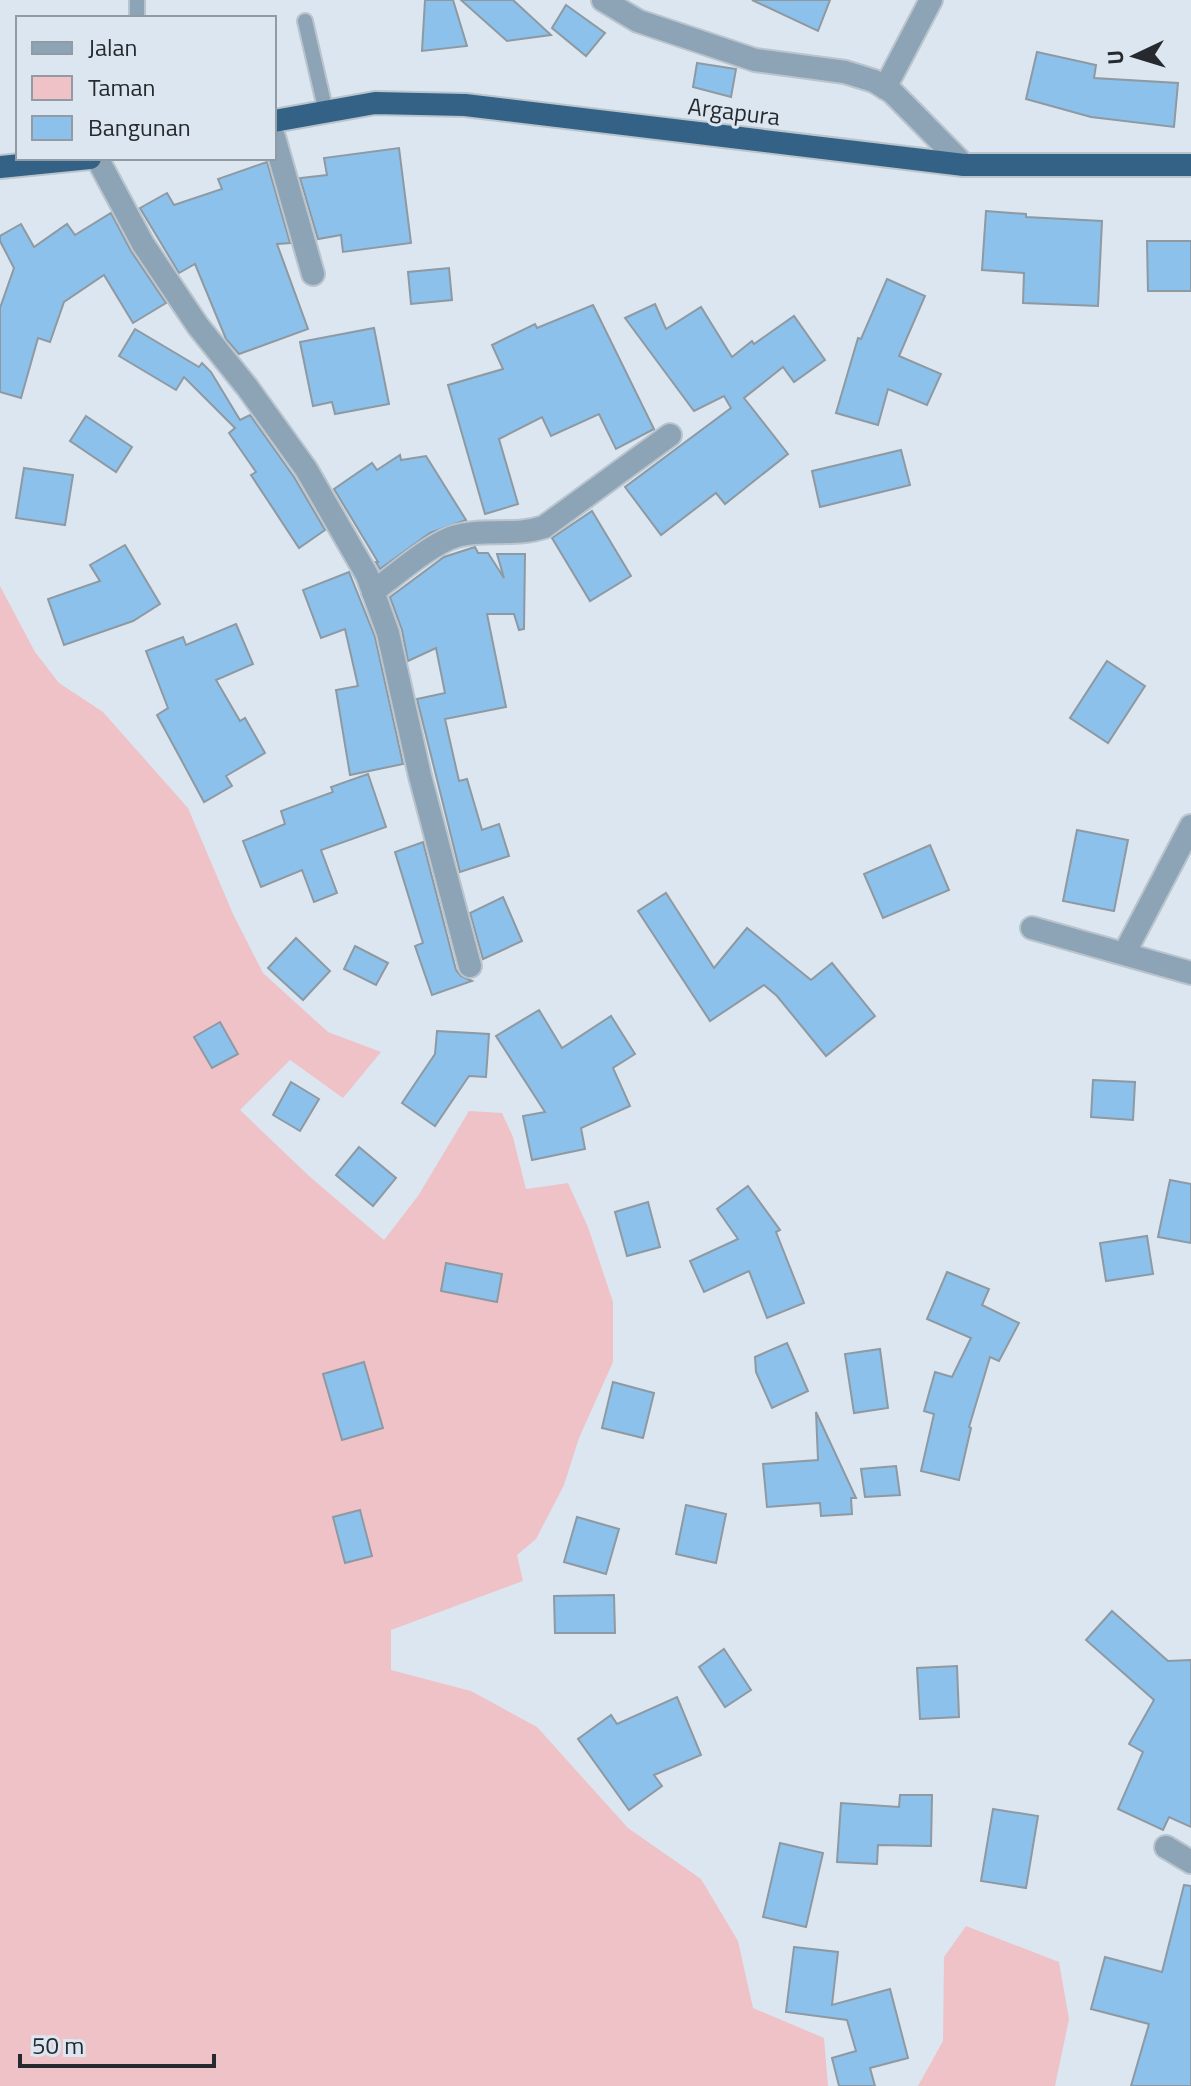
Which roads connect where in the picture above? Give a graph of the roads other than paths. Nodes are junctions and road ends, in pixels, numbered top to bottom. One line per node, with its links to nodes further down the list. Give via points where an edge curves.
1 (603, 0): 4 (street, via 638,21 755,60 845,72)
2 (931, 0): 4 (street)
3 (305, 21): 5 (lane)
4 (885, 88): 10 (street)
5 (326, 112): 6 (highway, Argapura); 10 (highway, Argapura, via 375,103 465,105)
6 (276, 121)
7 (276, 144): 13 (street)
8 (70, 160): 12 (highway)
9 (98, 160): 15 (street, via 143,244 198,326 306,469)
10 (964, 165): 11 (highway, Argapura)
11 (1191, 165)
12 (0, 167)
13 (313, 274)
14 (670, 435): 15 (street, via 544,527 456,536)
15 (373, 592): 19 (street, via 388,633)
16 (1191, 826): 18 (street)
17 (1032, 928): 18 (street)
18 (1125, 952): 20 (street)
19 (470, 966)
20 (1191, 973)
21 (1166, 1847): 22 (street)
22 (1191, 1862)

